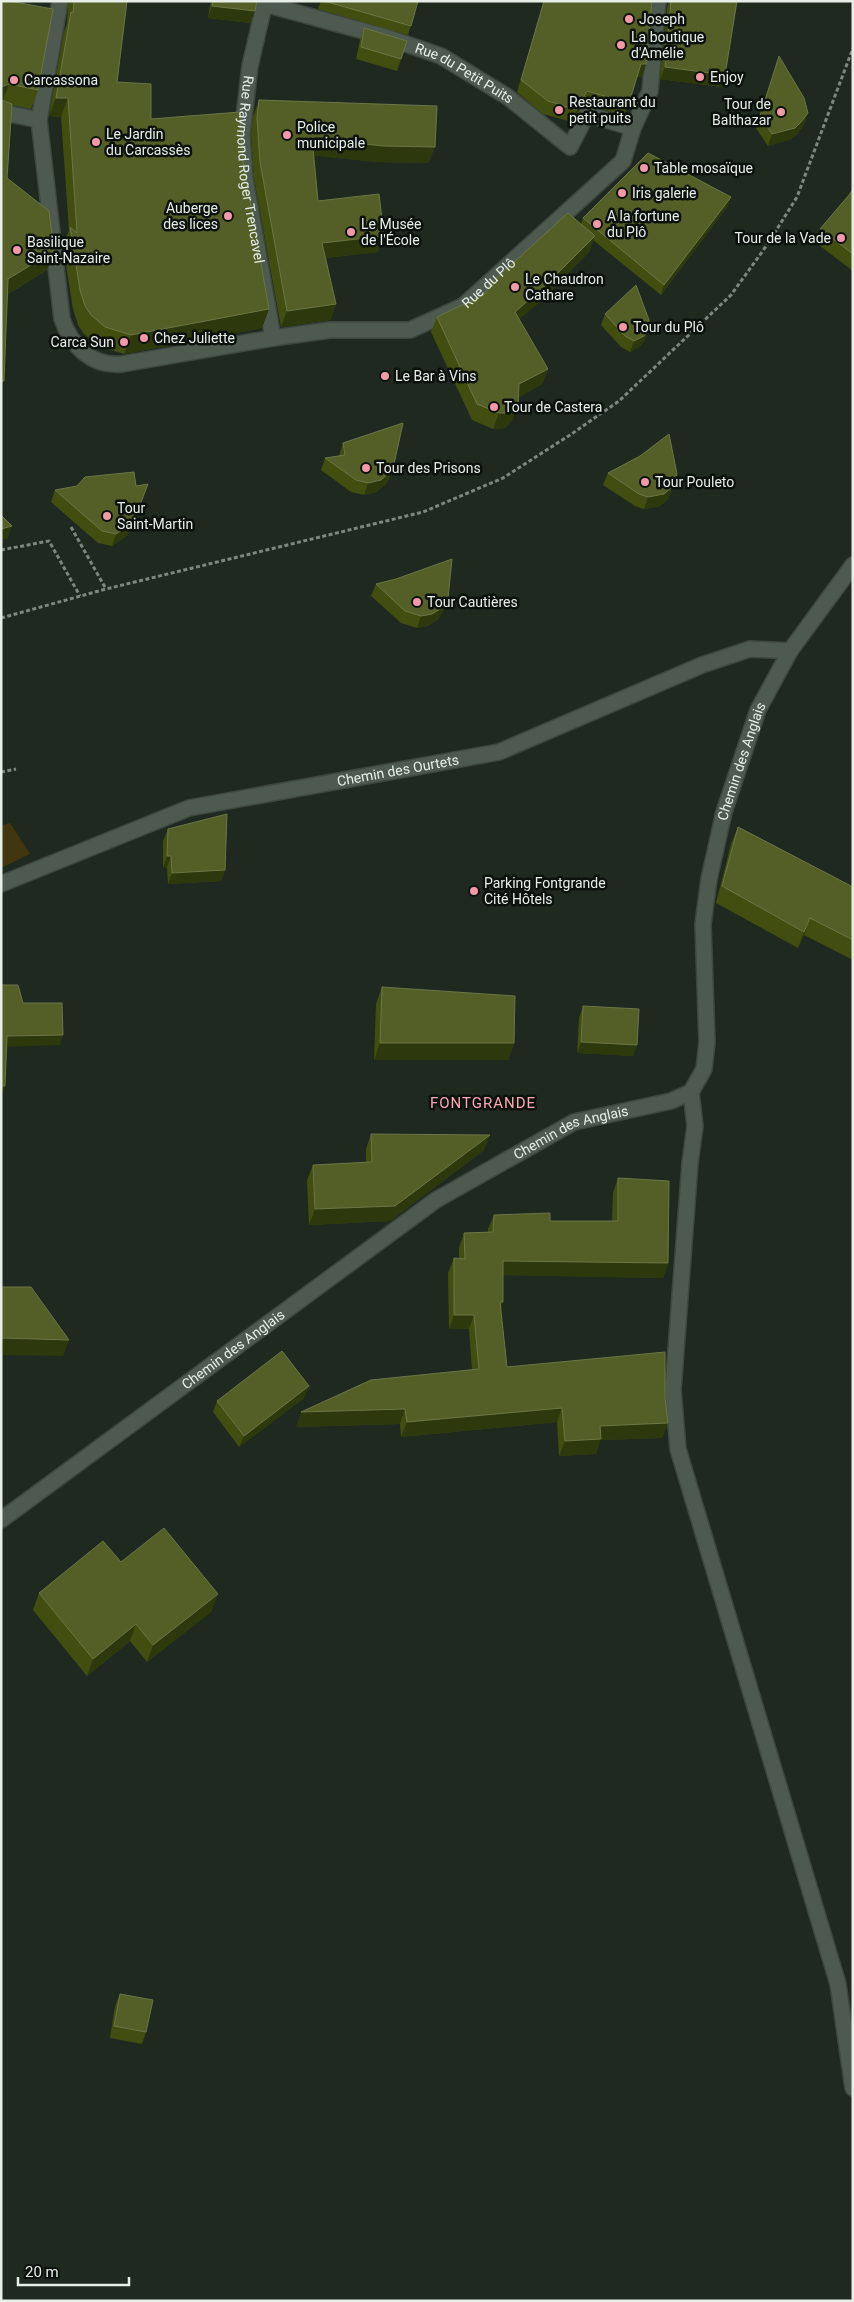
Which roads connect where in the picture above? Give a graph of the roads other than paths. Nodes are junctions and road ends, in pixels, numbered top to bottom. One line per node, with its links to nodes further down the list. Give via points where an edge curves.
1 (60, 1): 5 (street, Rue du Plô)
2 (658, 1): 6 (street, Rue du Plô, via 650,91)
3 (265, 3): 6 (street, Rue du Petit Puits, via 441,56 508,98 570,147 587,114); 7 (street, Rue Raymond Roger Trencavel, via 250,66 242,134 245,179)
4 (1, 112): 5 (street)
5 (39, 120): 7 (street, Rue du Plô, via 59,305 69,336 86,355 108,364)
6 (633, 128): 7 (street, Rue du Plô, via 623,161 463,306 410,330 330,330)
7 (273, 338)
8 (853, 566): 9 (street, Chemin des Anglais)
9 (790, 651): 10 (street, Chemin des Ourtets, via 750,649 702,665 499,752 189,808); 11 (street, Chemin des Anglais, via 758,710 724,812 703,924 707,1042 704,1069)
10 (1, 884)
11 (690, 1092): 12 (street, Chemin des Anglais, via 671,1101 574,1122 436,1200); 13 (street, via 695,1126 673,1390 678,1449 838,1984)
12 (1, 1520)
13 (853, 2088)

